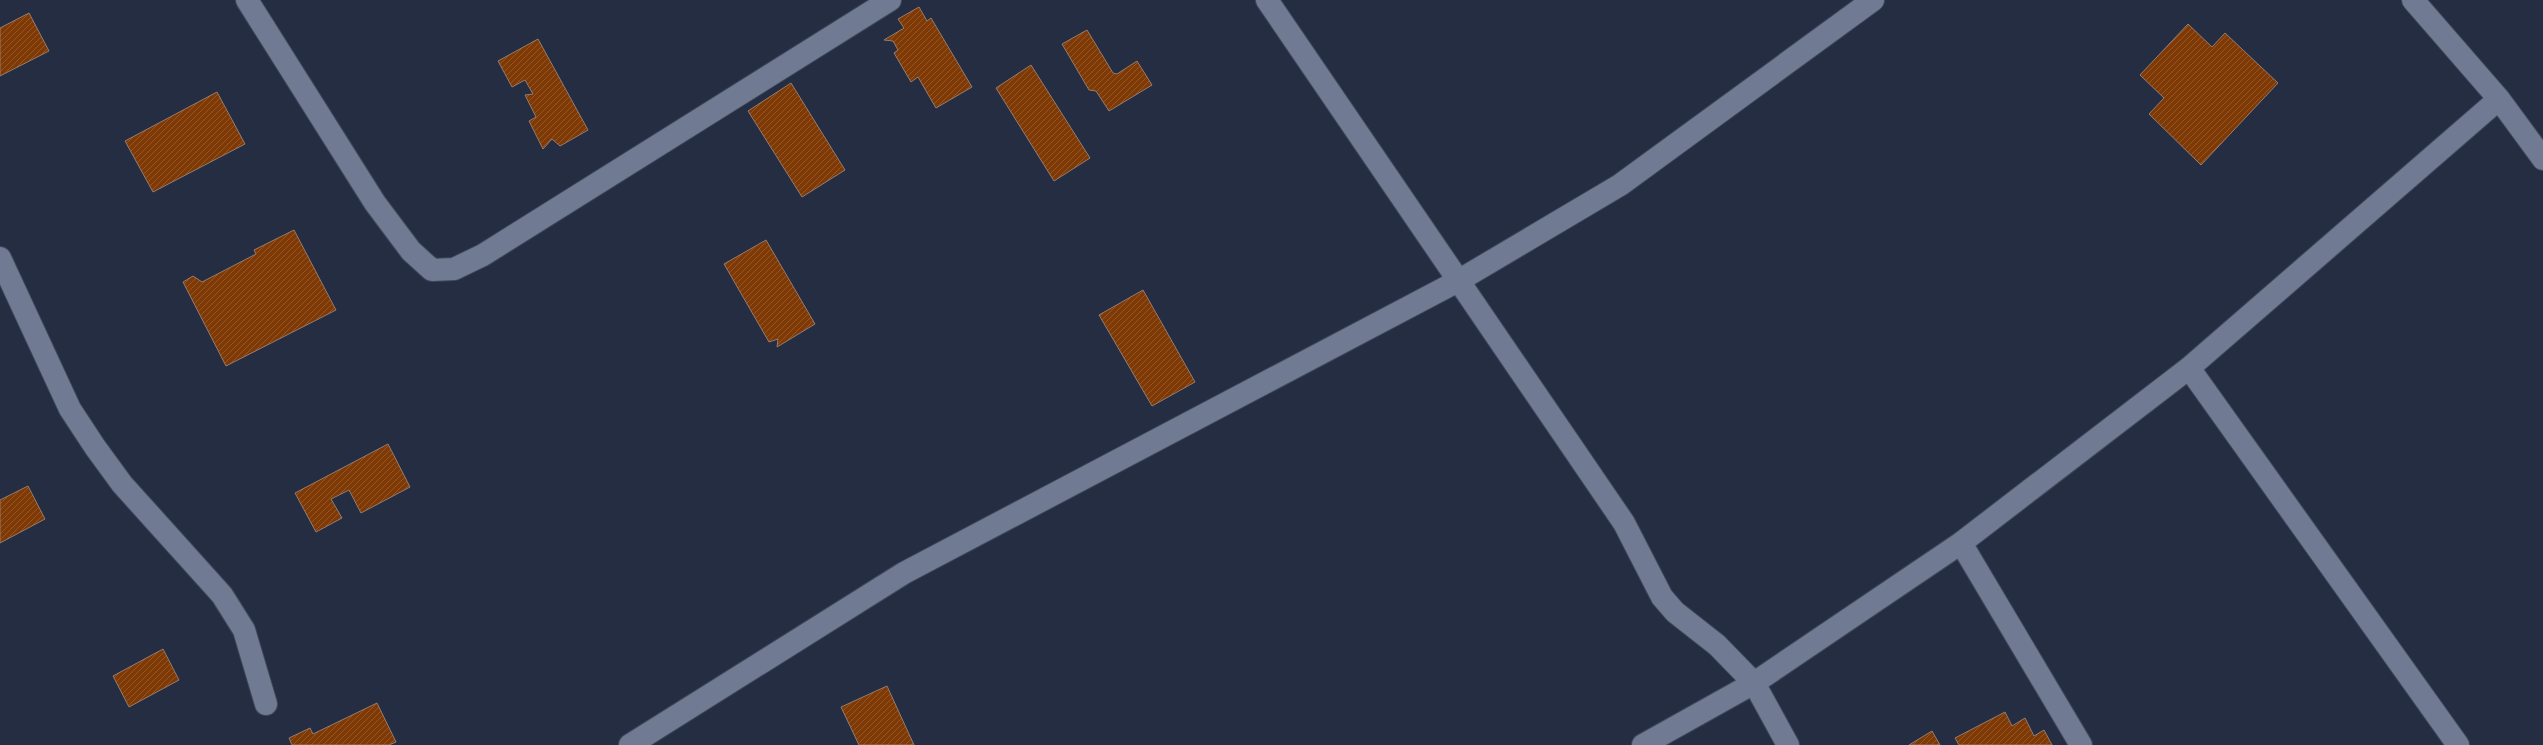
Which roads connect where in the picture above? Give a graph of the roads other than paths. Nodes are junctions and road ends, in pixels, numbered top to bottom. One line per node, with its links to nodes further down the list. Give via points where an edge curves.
1 (248, 0): 2 (street, via 376,203 411,251 432,270 454,269 484,255)
2 (890, 0)
3 (1267, 0): 9 (street)
4 (1873, 0): 9 (street, via 1620,185)
5 (2413, 0): 6 (street)
6 (2499, 99): 7 (street); 10 (street)
7 (2543, 160)
8 (0, 258): 13 (street, via 70,409 122,484 222,595 244,630)
9 (1458, 281): 12 (street, via 1624,523 1662,597 1675,612 1717,645); 14 (street, via 904,573)
10 (2189, 368): 11 (street); 18 (street)
11 (1961, 543): 12 (street); 17 (street)
12 (1754, 683): 15 (street); 16 (street)
13 (266, 704)
14 (630, 745)
15 (1643, 745)
16 (1788, 745)
17 (2081, 745)
18 (2458, 745)

